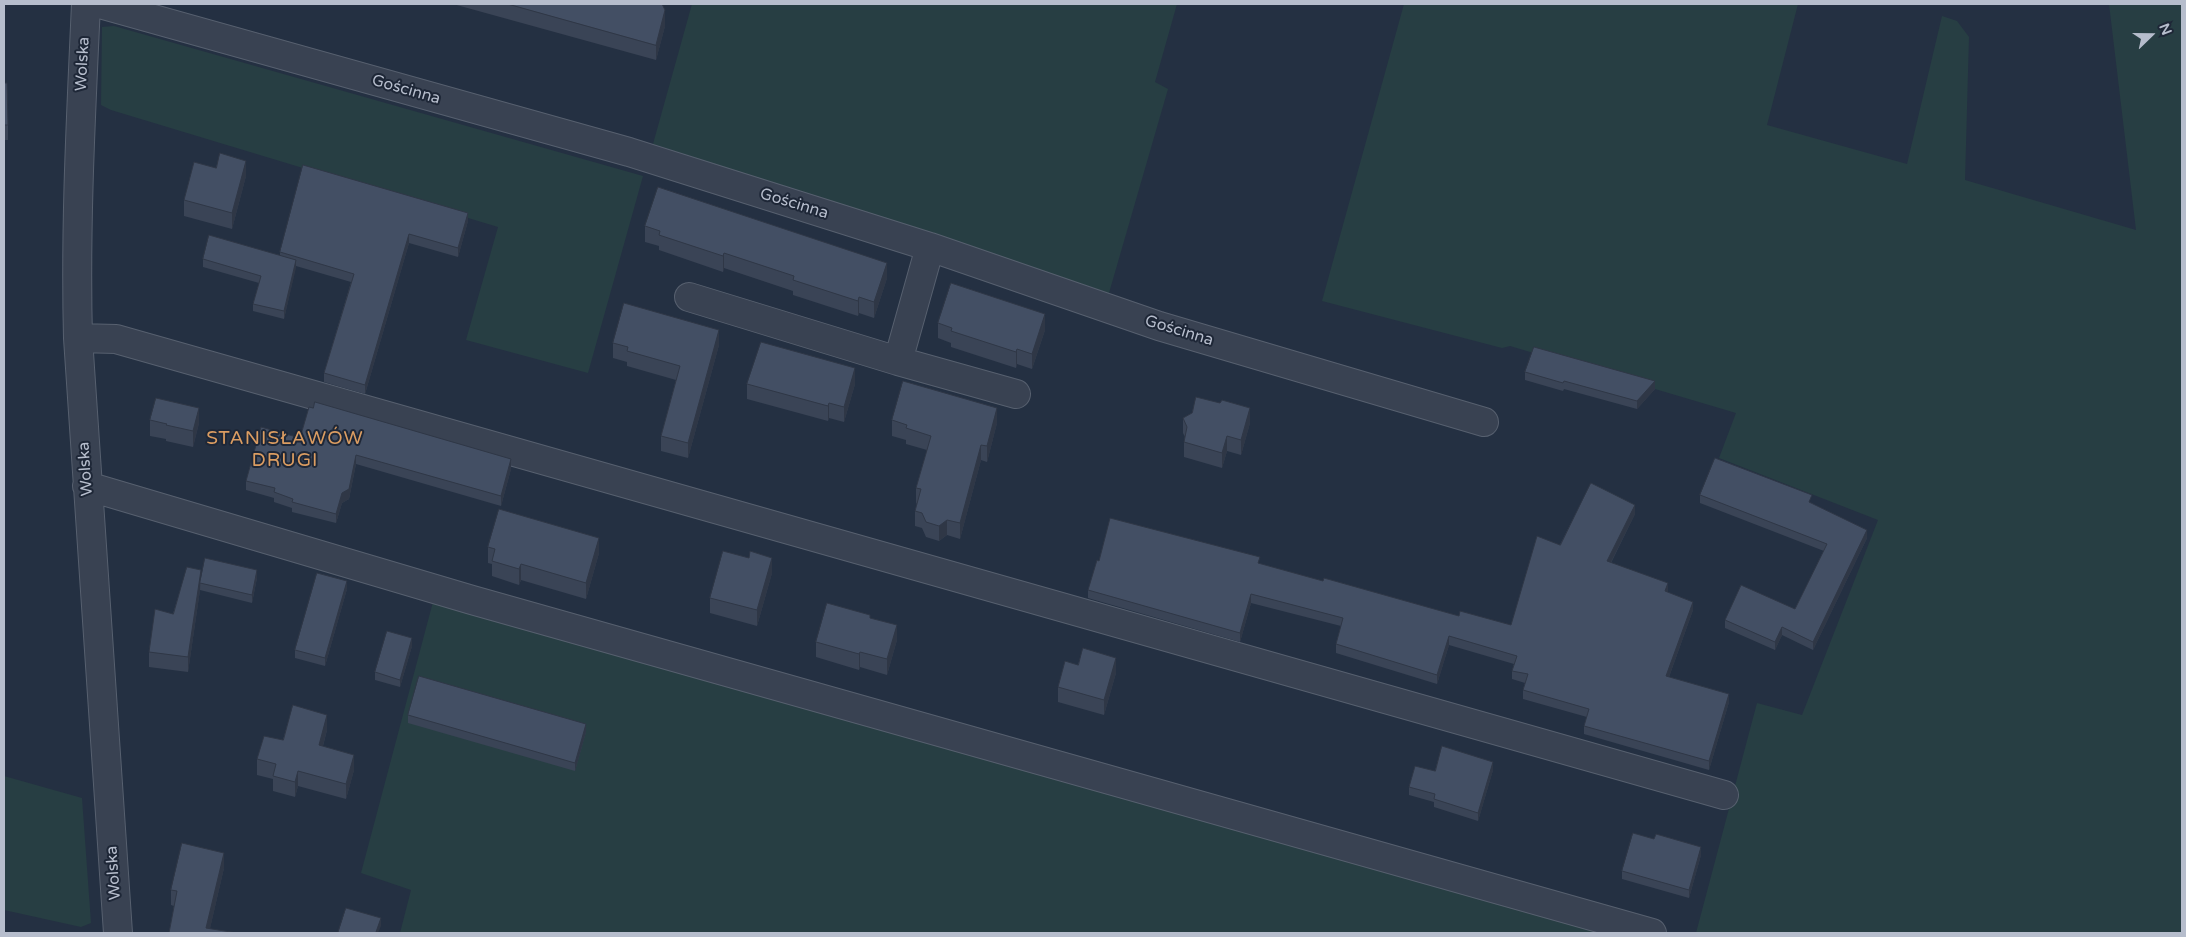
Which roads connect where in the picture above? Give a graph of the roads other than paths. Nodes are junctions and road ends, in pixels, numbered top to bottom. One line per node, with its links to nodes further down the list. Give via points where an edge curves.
1 (86, 4): 5 (street, Wolska, via 77,180)
2 (100, 4): 3 (street, Gościnna, via 629,152)
3 (930, 247): 6 (street); 8 (street, Gościnna, via 1159,326)
4 (689, 297): 6 (street)
5 (78, 338): 9 (street, Wolska); 10 (street, via 116,339)
6 (898, 361): 7 (street)
7 (1016, 394)
8 (1484, 422)
9 (87, 486): 11 (street, Wolska); 12 (street, via 482,603)
10 (1724, 795)
11 (118, 933)
12 (1652, 933)

